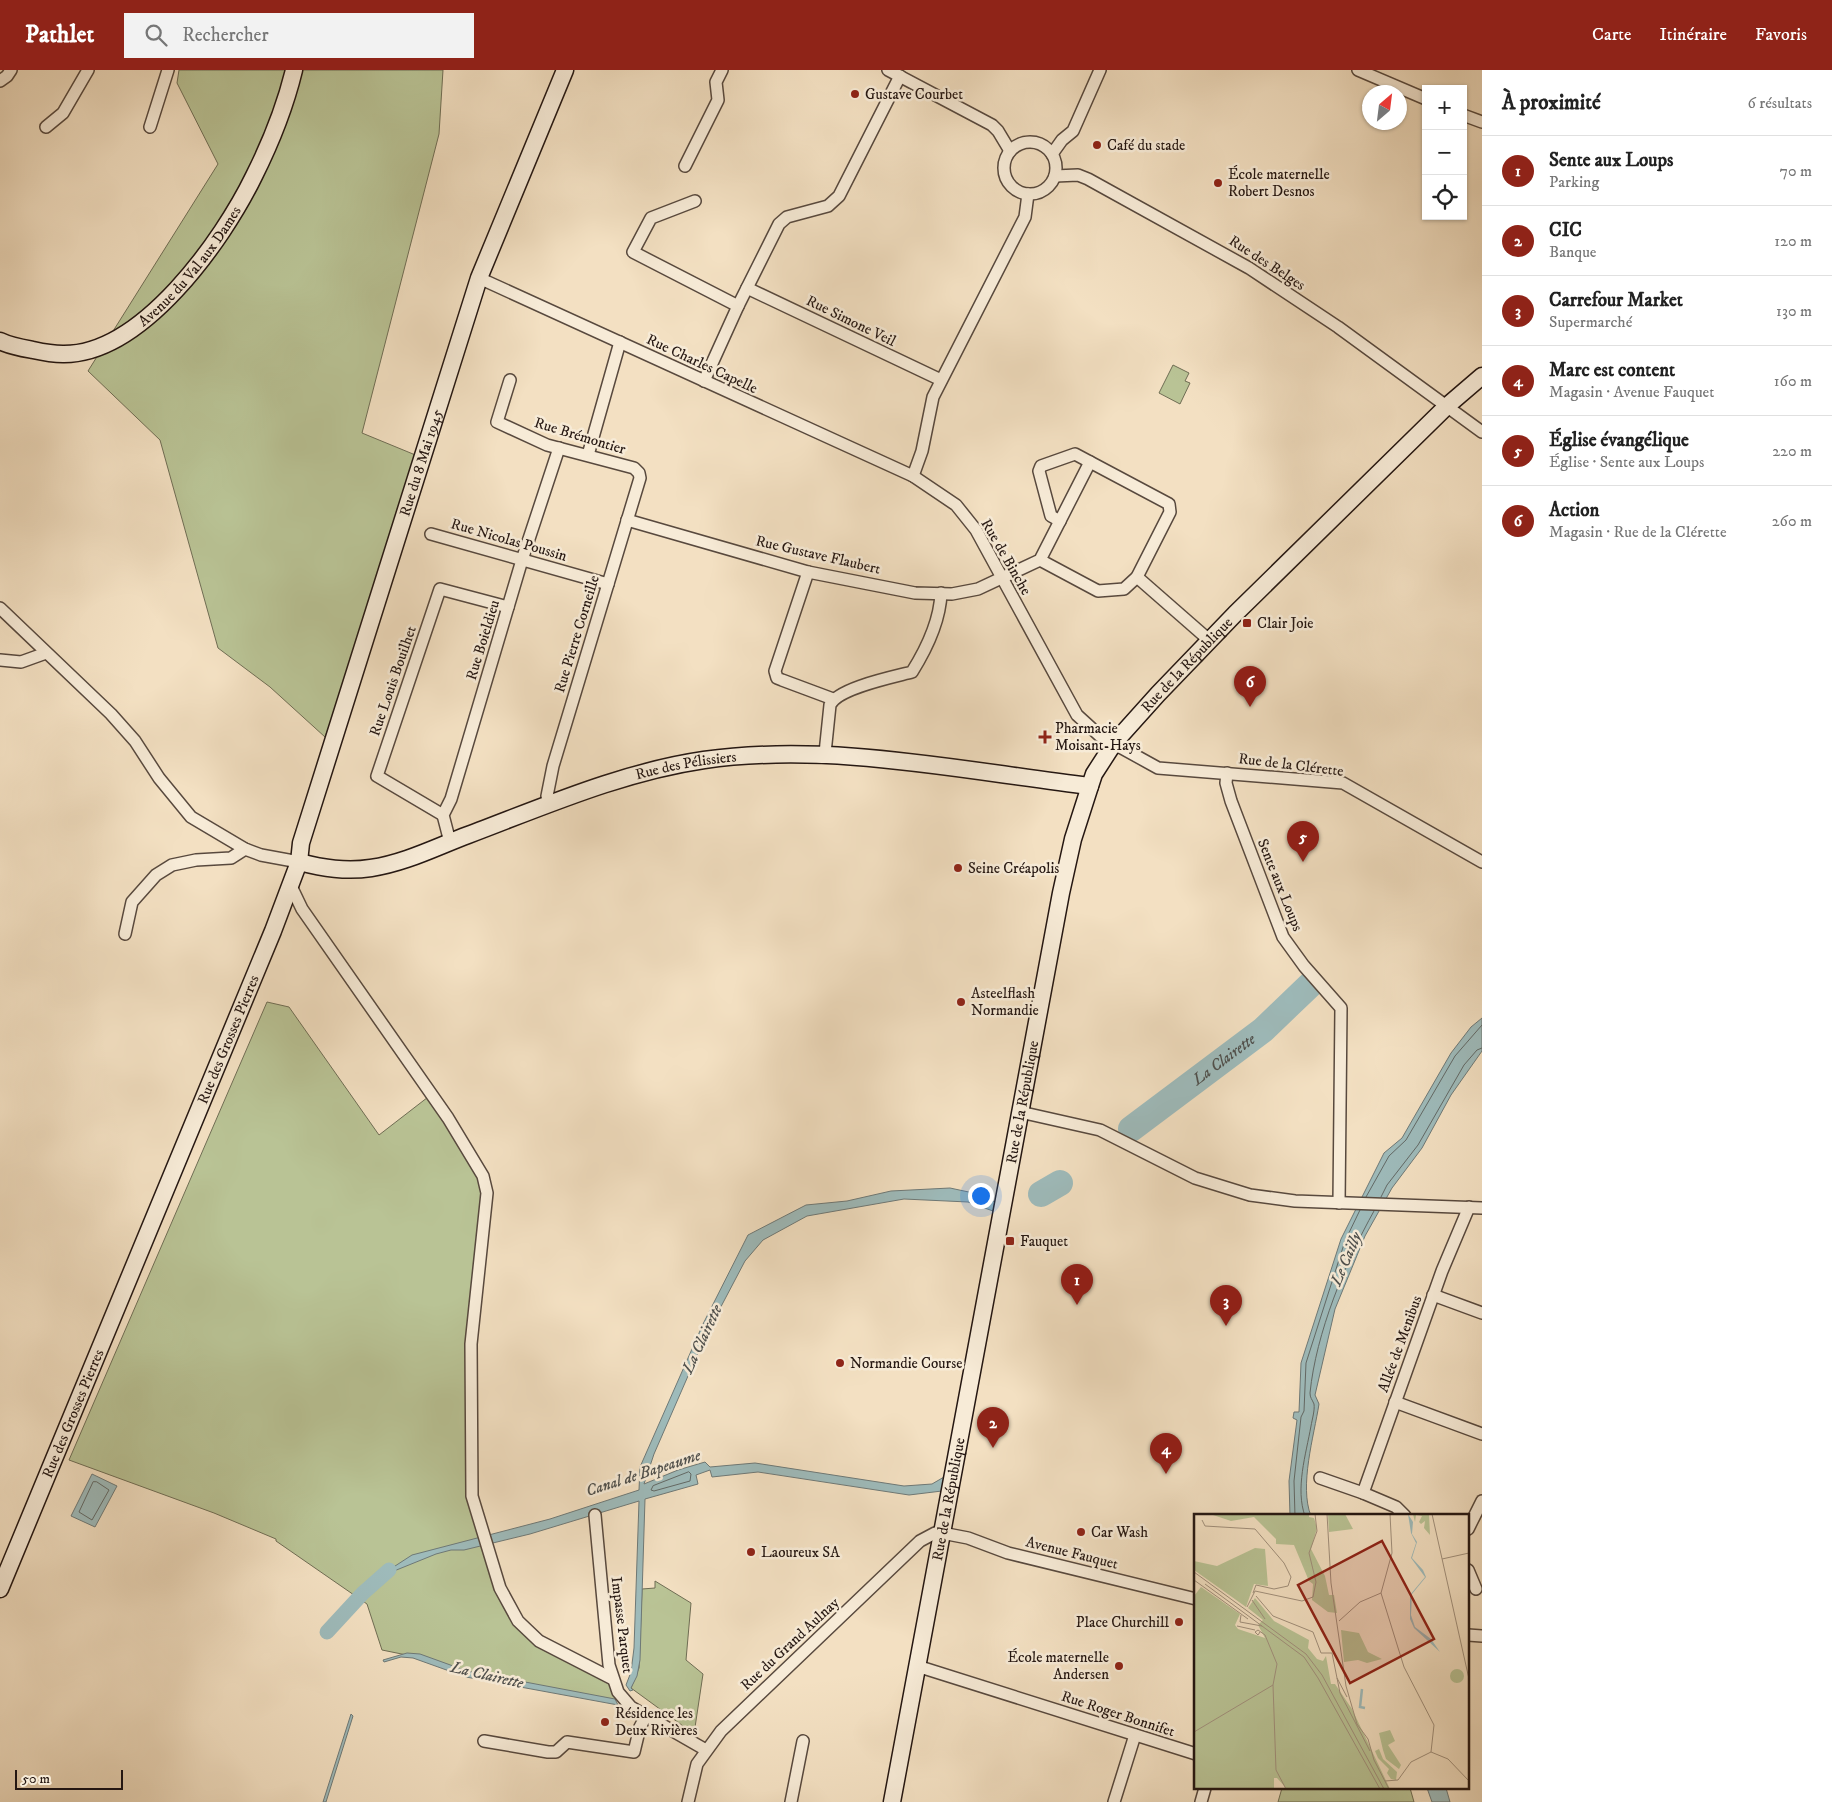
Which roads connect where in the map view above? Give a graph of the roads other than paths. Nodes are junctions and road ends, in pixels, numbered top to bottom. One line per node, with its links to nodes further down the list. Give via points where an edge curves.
1 (11, 70): 11 (street)
2 (88, 70): 15 (street, via 63,113)
3 (168, 70): 16 (street)
4 (294, 70): 26 (street, Avenue du Val aux Dames, via 276,126 240,203 197,264 150,315 114,340 83,351 64,354 42,352)
5 (565, 70): 23 (street, Rue du 8 Mai 1945)
6 (722, 70): 19 (street, via 716,82 718,100)
7 (888, 70): 10 (street)
8 (1100, 70): 18 (street, via 1073,131)
9 (1358, 70): 12 (street)
10 (900, 76): 17 (street, via 992,125); 24 (street, via 839,196 828,206 787,217 779,224)
11 (0, 81)
12 (1422, 97)
13 (1467, 116): 14 (street)
14 (1482, 122)
15 (46, 127)
16 (150, 127)
17 (1010, 150): 18 (street, via 1018,144 1033,142 1046,147); 21 (street, via 1004,163 1005,178 1015,190)
18 (1052, 154): 20 (street)
19 (685, 166)
20 (1055, 176): 21 (street, via 1043,191); 32 (street, Rue des Belges, via 1088,179 1231,257 1338,327)
21 (1028, 194): 30 (street, via 1025,217)
22 (695, 201): 25 (street, via 650,218 633,252)
23 (479, 278): 27 (street, Rue Charles Capelle); 63 (street, Rue du 8 Mai 1945, via 301,843)
24 (747, 288): 25 (street); 30 (street, Rue Simone Veil)
25 (738, 306): 31 (street)
26 (0, 340)
27 (620, 342): 31 (street, Rue Charles Capelle); 35 (street)
28 (1482, 376): 32 (street, Rue de la République)
29 (510, 380): 34 (street, Rue Brémontier, via 496,422)
30 (941, 380): 38 (street, via 933,397 922,451)
31 (704, 381): 38 (street, Rue Charles Capelle)
32 (1447, 406): 33 (street, Rue des Belges); 51 (street, Rue de la République)
33 (1482, 432)
34 (559, 448): 35 (street, Rue Brémontier); 42 (street, Rue Boieldieu)
35 (588, 455): 37 (street, Rue Brémontier, via 634,468)
36 (1090, 462): 40 (street); 40 (street, via 1075,454 1041,466 1039,471 1051,516); 46 (street, via 1169,504 1170,512)
37 (639, 473): 39 (street, Rue Pierre Corneille)
38 (913, 476): 45 (street, Rue de Binche, via 956,505 976,530)
39 (627, 520): 44 (street, Rue Gustave Flaubert); 47 (street, Rue Pierre Corneille)
40 (1060, 521): 43 (street)
41 (431, 534): 42 (street, Rue Nicolas Poussin)
42 (522, 560): 47 (street, Rue Nicolas Poussin); 49 (street, Rue Boieldieu)
43 (1040, 560): 45 (street, Rue Gustave Flaubert); 46 (street, via 1098,591 1124,589)
44 (808, 572): 48 (street, Rue Gustave Flaubert, via 915,592); 54 (street, via 775,671 777,678)
45 (1002, 577): 48 (street, Rue Gustave Flaubert, via 978,589); 55 (street, Rue de Binche, via 1072,709 1090,728)
46 (1137, 577): 51 (street)
47 (608, 584): 59 (street, Rue Pierre Corneille, via 552,766 547,796)
48 (941, 593): 54 (street, via 940,611 912,672)
49 (508, 607): 60 (street, Rue Boieldieu); 60 (street, Rue Louis Bouilhet, via 440,589 377,776)
50 (0, 608): 52 (street)
51 (1209, 640): 55 (street, Rue de la République)
52 (46, 653): 53 (street, via 21,662); 62 (street, via 135,741 164,785 191,817)
53 (0, 660)
54 (833, 699): 56 (street)
55 (1114, 743): 57 (street, Rue de la Clérette, via 1158,768); 58 (street, Rue de la République)
56 (825, 753): 58 (street, Rue des Pélissiers); 59 (street, Rue des Pélissiers, via 734,757 664,767 613,781)
57 (1227, 773): 64 (street, Rue de la Clérette, via 1343,783); 68 (street, Sente aux Loups, via 1226,783 1232,801 1283,937 1341,1008)
58 (1092, 780): 67 (street, Rue de la République, via 1073,838 1061,893)
59 (550, 805): 61 (street, Rue des Pélissiers)
60 (444, 815): 61 (street)
61 (450, 842): 63 (street, Rue des Pélissiers, via 429,852 372,868 334,870)
62 (245, 849): 63 (street); 66 (street, via 231,858 172,865 156,875 132,902)
63 (299, 862): 65 (street, Rue des Grosses Pierres)
64 (1482, 862)
65 (290, 884): 83 (street, Rue des Grosses Pierres); 87 (street, via 302,909 448,1118 483,1176 487,1193 471,1344 472,1496 500,1588 518,1621 539,1641)
66 (126, 934)
67 (1020, 1112): 68 (street, via 1100,1130 1195,1178 1234,1190 1295,1201); 81 (street, Rue de la République)
68 (1339, 1203): 69 (street)
69 (1468, 1207): 70 (street); 71 (street, Allée de Menibus)
70 (1482, 1208)
71 (1433, 1295): 72 (street); 73 (street, Allée de Menibus)
72 (1482, 1313)
73 (1395, 1402): 74 (street); 76 (street, Allée de Menibus)
74 (1482, 1434)
75 (1320, 1478): 76 (street)
76 (1363, 1492): 78 (street, via 1396,1507)
77 (1482, 1501): 80 (street)
78 (1403, 1514)
79 (594, 1515): 87 (street, Impasse Parquet)
80 (1470, 1525)
81 (942, 1533): 85 (street, Avenue Fauquet, via 968,1538 1008,1553); 86 (street, Rue de la République); 92 (street, Rue du Grand Aulnay, via 920,1541 752,1700)
82 (1470, 1575): 84 (street)
83 (0, 1588)
84 (1475, 1588)
85 (1194, 1599)
86 (918, 1666): 89 (street, Rue Roger Bonnifet); 96 (street, Rue de la République)
87 (612, 1678): 88 (street, Impasse Parquet, via 623,1700)
88 (646, 1716): 90 (street, via 634,1752 567,1742 556,1752 548,1752); 92 (street, Impasse Parquet)
89 (1135, 1735): 93 (street, Rue Roger Bonnifet); 97 (street)
90 (484, 1741)
91 (803, 1741): 95 (street)
92 (706, 1750): 94 (street, Rue du Grand Aulnay, via 698,1764)
93 (1194, 1753)
94 (688, 1802)
95 (791, 1802)
96 (892, 1802)
97 (1114, 1802)

